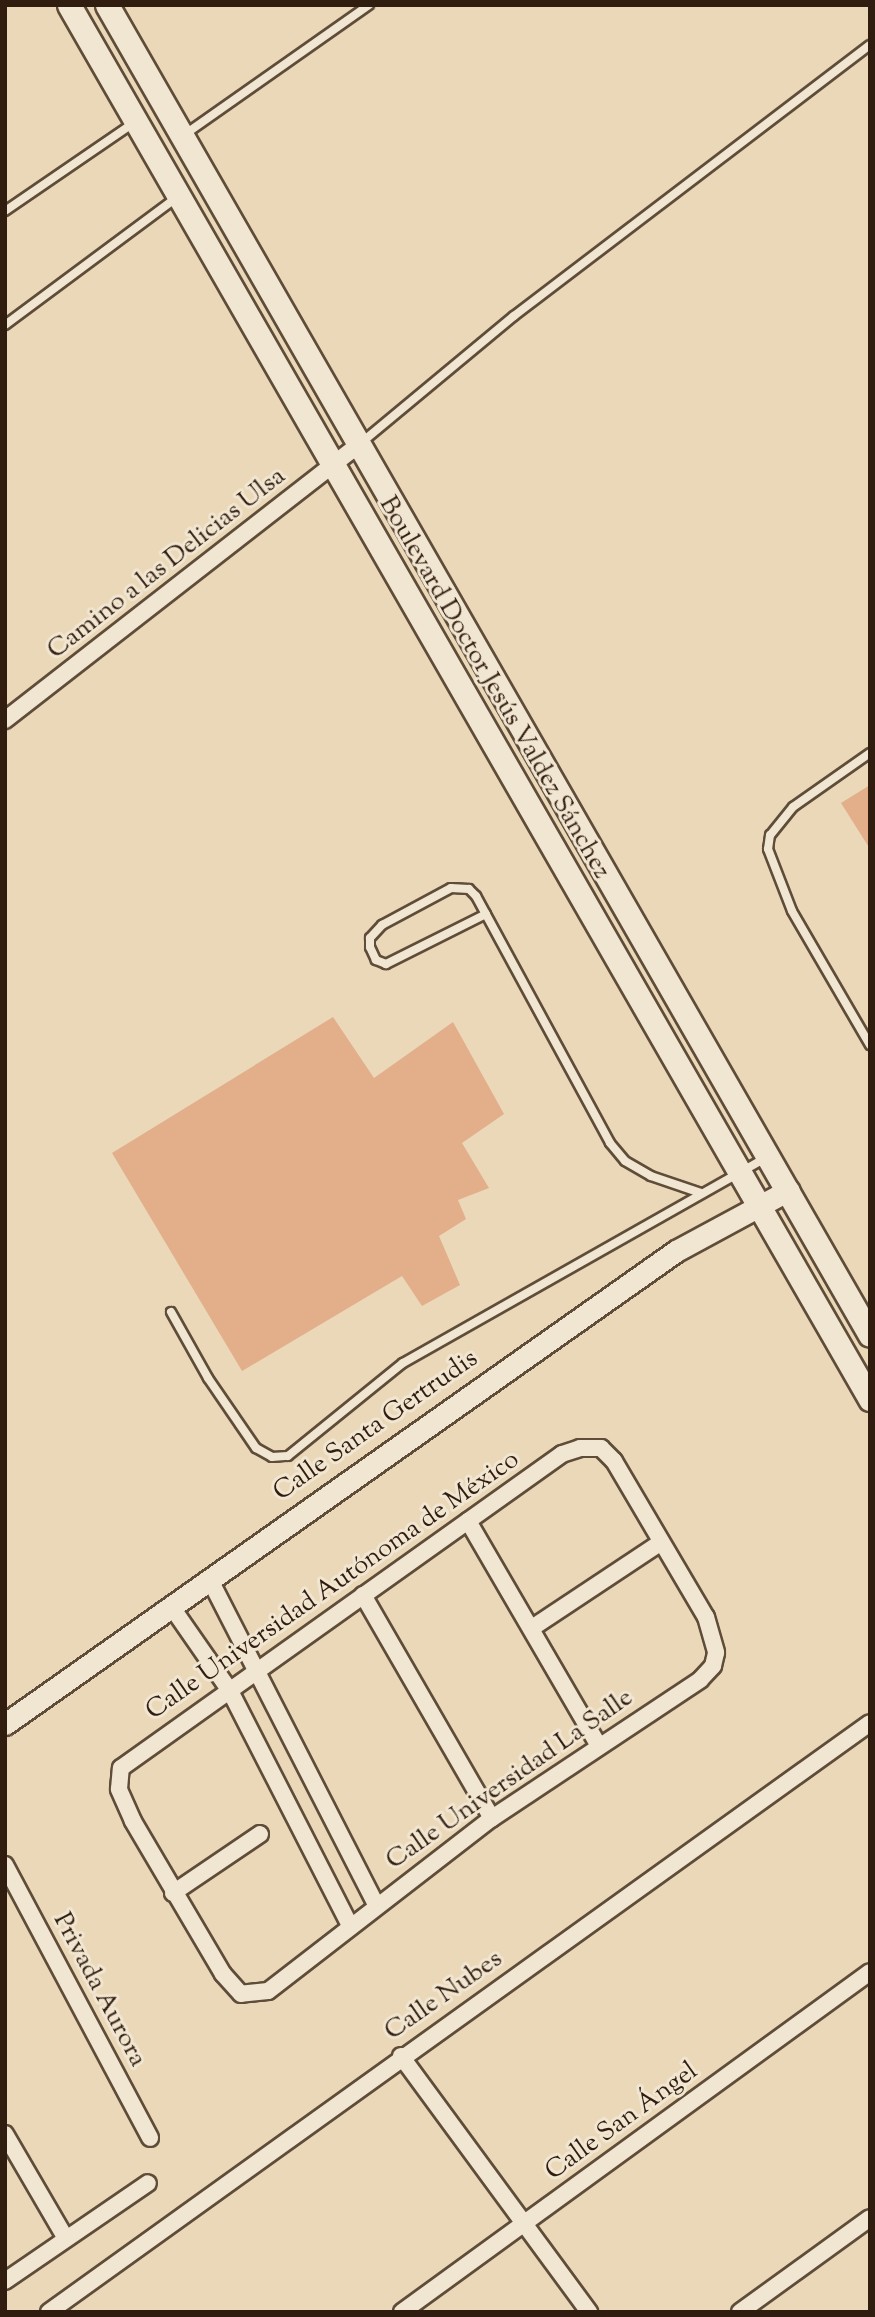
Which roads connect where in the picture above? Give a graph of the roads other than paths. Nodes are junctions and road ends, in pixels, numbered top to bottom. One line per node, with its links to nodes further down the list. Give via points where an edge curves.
1 (69, 5): 5 (main road, Boulevard Doctor Jesús Valdez Sánchez)
2 (369, 5): 6 (lane)
3 (108, 6): 6 (main road, Boulevard Doctor Jesús Valdez Sánchez)
4 (870, 45): 10 (lane, via 514,316)
5 (135, 122): 7 (main road, Boulevard Doctor Jesús Valdez Sánchez); 8 (lane)
6 (184, 135): 10 (main road, Boulevard Doctor Jesús Valdez Sánchez)
7 (178, 197): 9 (lane); 11 (main road, Boulevard Doctor Jesús Valdez Sánchez)
8 (5, 211)
9 (5, 325)
10 (357, 446): 11 (street, Camino a las Delicias Ulsa); 16 (main road, Boulevard Doctor Jesús Valdez Sánchez)
11 (334, 466): 12 (street, Camino a las Delicias Ulsa); 17 (main road, Boulevard Doctor Jesús Valdez Sánchez)
12 (5, 720)
13 (870, 753): 15 (lane, via 793,807 775,826 768,849 792,911)
14 (485, 914): 14 (lane, via 469,889 451,888 382,925 370,938 370,947 376,960 386,964); 19 (lane, via 610,1143 625,1161 651,1176)
15 (870, 1045)
16 (769, 1156): 17 (lane); 18 (main road, Boulevard Doctor Jesús Valdez Sánchez)
17 (741, 1172): 19 (lane); 20 (main road, Boulevard Doctor Jesús Valdez Sánchez)
18 (789, 1190): 20 (street, Calle Santa Gertrudis); 22 (main road, Boulevard Doctor Jesús Valdez Sánchez)
19 (701, 1193): 21 (lane, via 403,1363 288,1456 272,1457 256,1448 208,1378)
20 (758, 1204): 23 (main road, Boulevard Doctor Jesús Valdez Sánchez); 26 (street, Calle Santa Gertrudis, via 667,1257)
21 (171, 1312)
22 (870, 1335)
23 (870, 1399)
24 (468, 1521): 25 (street, Calle Universidad Autónoma de México, via 562,1454 594,1446 606,1452); 27 (street, Calle Universidad Autónoma de México); 29 (street)
25 (660, 1543): 29 (street); 34 (street, Calle Universidad La Salle, via 697,1599 716,1653 700,1680)
26 (210, 1580): 28 (street, Calle Santa Gertrudis); 30 (street)
27 (363, 1595): 30 (street, Calle Universidad Autónoma de México); 35 (street)
28 (170, 1606): 31 (street); 33 (street, Calle Santa Gertrudis)
29 (532, 1628): 34 (street)
30 (258, 1672): 31 (street, Calle Universidad Autónoma de México); 39 (street)
31 (230, 1691): 38 (street, Calle Universidad Autónoma de México, via 121,1768 119,1789); 40 (street)
32 (870, 1723): 42 (street, Calle Nubes)
33 (5, 1724)
34 (598, 1744): 35 (street, Calle Universidad La Salle)
35 (492, 1818): 39 (street, Calle Universidad La Salle)
36 (260, 1834): 38 (street)
37 (5, 1865): 44 (street, Privada Aurora)
38 (173, 1892): 40 (street, Calle Universidad La Salle, via 223,1974 241,1994 259,1994)
39 (376, 1904): 40 (street, Calle Universidad La Salle)
40 (350, 1925)
41 (870, 1972): 47 (street, Calle San Ángel)
42 (401, 2056): 47 (street); 50 (street, Calle Nubes)
43 (5, 2134): 48 (street)
44 (150, 2138)
45 (148, 2183): 48 (street)
46 (870, 2218): 53 (street)
47 (524, 2223): 51 (street, Calle San Ángel); 52 (street)
48 (66, 2239): 49 (street)
49 (5, 2281)
50 (49, 2312)
51 (402, 2312)
52 (589, 2312)
53 (740, 2312)

